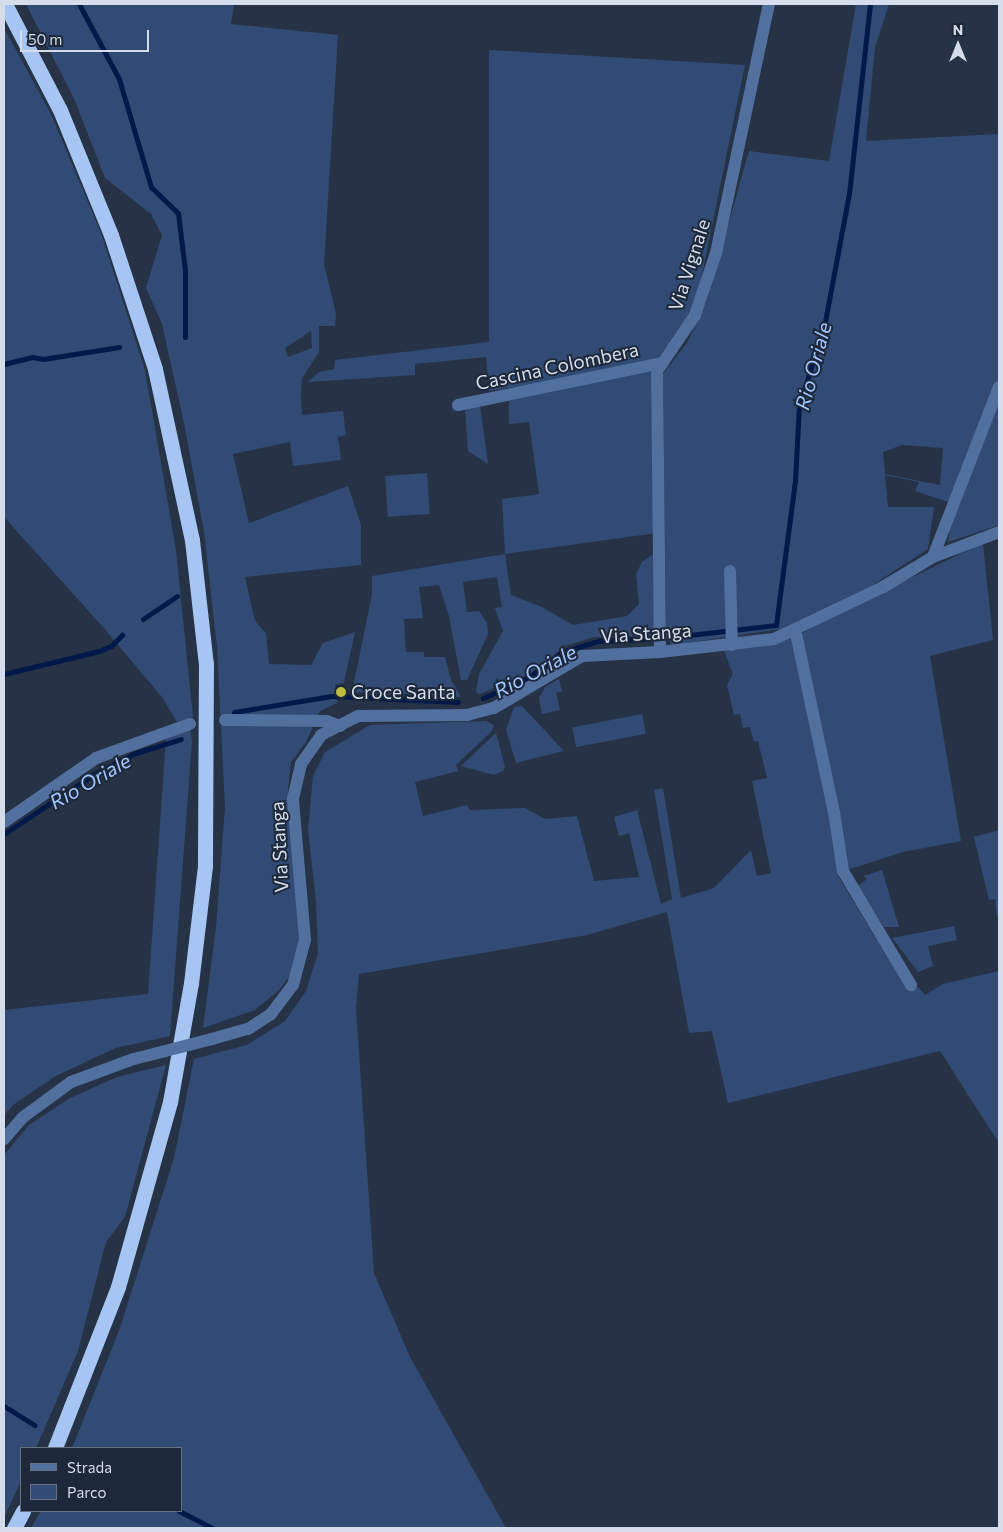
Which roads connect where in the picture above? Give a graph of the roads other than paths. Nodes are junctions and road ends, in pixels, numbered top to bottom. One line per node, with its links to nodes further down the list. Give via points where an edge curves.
1 (5, 4): 18 (highway, via 60,110 111,235 155,369 192,540 206,664 205,866 191,983 170,1102 118,1287)
2 (769, 4): 3 (street, Via Vignale, via 716,253 695,315)
3 (663, 363): 5 (street, Cascina Colombera); 11 (street, Via Vignale, via 657,371)
4 (999, 387): 7 (street)
5 (458, 406)
6 (999, 532): 7 (street, Via Stanga)
7 (933, 557): 9 (street, Via Stanga, via 883,587)
8 (730, 571): 10 (street)
9 (795, 630): 10 (street, Via Stanga, via 774,639); 16 (street, via 834,812 843,870)
10 (731, 636): 11 (street, Via Stanga)
11 (660, 652): 14 (street, Via Stanga, via 582,656 564,664 514,699 467,715 358,716)
12 (226, 720): 14 (street, via 327,721)
13 (190, 724): 15 (street, via 96,758)
14 (340, 726): 17 (street, Via Stanga, bridge, via 321,735 301,764 293,799 305,940 293,985 271,1014 248,1029 134,1059 71,1082 22,1118)
15 (4, 822)
16 (911, 985)
17 (4, 1139)
18 (55, 1447)
19 (22, 1512): 20 (highway)
20 (14, 1528)

